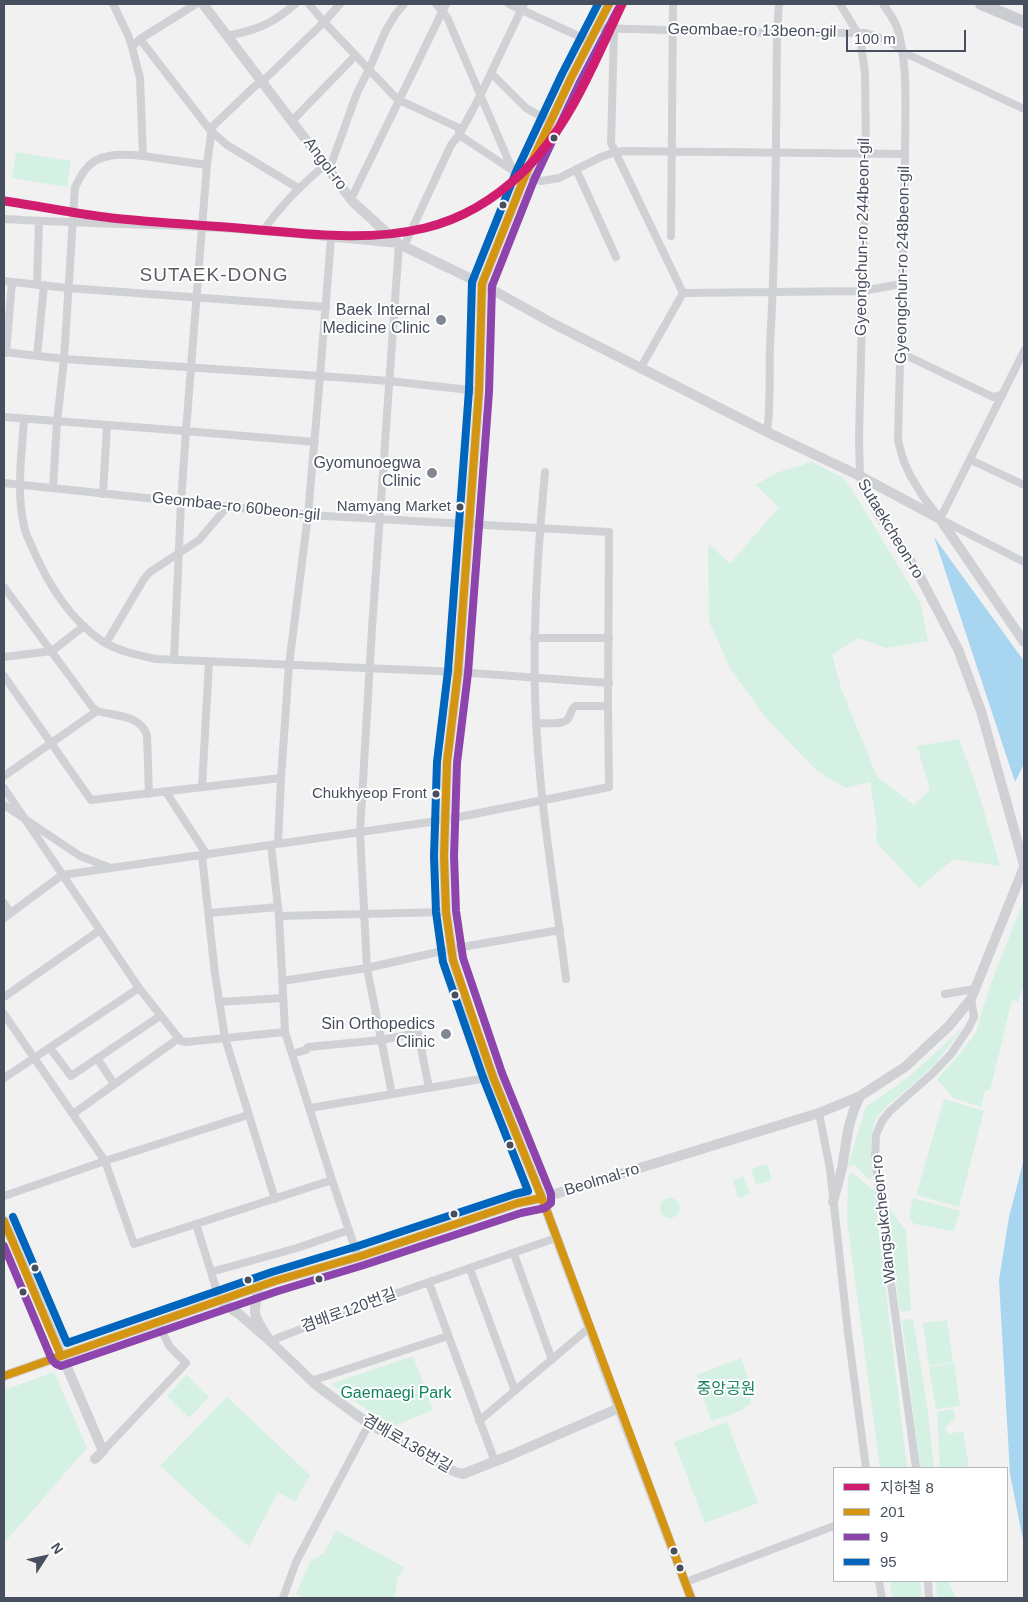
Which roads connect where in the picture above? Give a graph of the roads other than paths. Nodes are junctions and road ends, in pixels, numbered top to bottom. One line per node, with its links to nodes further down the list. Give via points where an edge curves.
1 (113, 4): 29 (street)
2 (196, 4): 27 (street)
3 (203, 4): 26 (street, Angol-ro)
4 (295, 4): 26 (street, via 272,22)
5 (309, 4): 19 (street)
6 (340, 4): 19 (street)
7 (404, 4): 32 (street, via 394,15)
8 (436, 4): 18 (street)
9 (446, 4): 18 (street)
10 (509, 4): 17 (street)
11 (609, 4): 21 (street)
12 (673, 4): 23 (street)
13 (779, 4): 25 (street)
14 (840, 4): 24 (street, Gyeongchun-ro 244beon-gil)
15 (883, 4): 30 (street, Gyeongchun-ro 248beon-gil, via 900,35)
16 (981, 4): 20 (main road)
17 (523, 7): 28 (street); 33 (street)
18 (442, 12): 35 (street); 36 (street)
19 (324, 22): 31 (street); 34 (street)
20 (1024, 22)
21 (596, 28): 22 (street, Geombae-ro 13beon-gil); 28 (street)
22 (614, 30): 23 (street, Geombae-ro 13beon-gil); 43 (street, via 611,143)
23 (672, 30): 25 (street, Geombae-ro 13beon-gil); 42 (street)
24 (858, 32): 25 (street, Geombae-ro 13beon-gil); 30 (street, Geombae-ro 13beon-gil, via 890,41); 45 (street, Gyeongchun-ro 244beon-gil, via 863,48)
25 (777, 33): 44 (street)
26 (227, 36): 34 (street, Angol-ro)
27 (140, 40): 29 (street); 40 (street)
28 (589, 41): 39 (street)
29 (132, 47): 47 (street, via 140,78)
30 (902, 52): 37 (street, Geombae-ro 13beon-gil); 46 (street, Gyeongchun-ro 248beon-gil)
31 (355, 56): 32 (street); 38 (street)
32 (369, 70): 36 (street); 49 (street)
33 (491, 73): 35 (street); 39 (street, via 526,108)
34 (262, 82): 38 (street, Angol-ro); 40 (street, via 212,127)
35 (480, 96): 41 (street); 51 (street, via 509,162)
36 (400, 100): 41 (street, via 459,128); 53 (street)
37 (1024, 109)
38 (292, 121): 49 (street, Angol-ro)
39 (550, 121): 51 (street)
40 (212, 131): 48 (street); 52 (street, via 227,145)
41 (458, 135): 51 (street); 61 (street)
42 (671, 151): 43 (street); 44 (street); 59 (street)
43 (615, 152): 50 (street); 70 (street)
44 (776, 152): 45 (street); 69 (street)
45 (866, 152): 46 (street); 68 (street, Gyeongchun-ro 244beon-gil)
46 (905, 154): 65 (street, Gyeongchun-ro 248beon-gil)
47 (143, 156): 48 (street); 56 (street, via 100,157 85,169 75,187)
48 (206, 165): 57 (street)
49 (327, 168): 52 (street); 53 (street, Angol-ro)
50 (576, 169): 51 (street, via 559,178 541,181); 62 (street)
51 (520, 174): 64 (street)
52 (298, 188): 58 (street)
53 (351, 199): 61 (street, Angol-ro)
54 (4, 219): 55 (street)
55 (39, 221): 56 (street); 66 (street)
56 (73, 223): 57 (street); 67 (street)
57 (202, 227): 58 (street); 71 (street)
58 (263, 231): 60 (street)
59 (671, 236)
60 (331, 238): 61 (street); 72 (street)
61 (401, 245): 64 (street, Angol-ro); 81 (street)
62 (616, 257)
63 (8, 282): 66 (street); 74 (street)
64 (482, 284): 79 (street, Sutaekcheon-ro); 82 (street)
65 (901, 284): 68 (street); 75 (street, Gyeongchun-ro 248beon-gil)
66 (40, 285): 67 (street); 76 (street)
67 (68, 288): 71 (street); 77 (street)
68 (862, 291): 69 (street); 93 (street, Gyeongchun-ro 244beon-gil)
69 (773, 292): 70 (street); 89 (street)
70 (683, 293): 79 (street)
71 (196, 297): 72 (street); 78 (street)
72 (326, 307): 80 (street)
73 (1024, 351): 83 (street)
74 (5, 352): 76 (street)
75 (901, 353): 83 (street, via 993,397); 104 (street, Gyeongchun-ro 248beon-gil, via 900,453 922,495)
76 (37, 356): 77 (street)
77 (64, 359): 78 (street); 86 (street)
78 (191, 367): 80 (street); 88 (street)
79 (640, 369): 89 (street, Sutaekcheon-ro)
80 (320, 376): 81 (street); 90 (street)
81 (389, 381): 82 (street); 105 (street)
82 (479, 392): 106 (street)
83 (1002, 395): 91 (street)
84 (4, 417): 85 (street)
85 (24, 419): 86 (street); 95 (street)
86 (57, 422): 87 (street); 97 (street)
87 (107, 426): 88 (street); 99 (street)
88 (186, 431): 90 (street); 100 (street)
89 (767, 432): 93 (street, Sutaekcheon-ro)
90 (315, 442): 103 (street)
91 (971, 460): 96 (street); 104 (street)
92 (545, 472): 107 (street)
93 (860, 476): 98 (street); 102 (street, Sutaekcheon-ro)
94 (4, 483): 95 (street, Geombae-ro 60beon-gil)
95 (20, 484): 97 (street, Geombae-ro 60beon-gil); 111 (street, via 24,526 42,570 70,612)
96 (1024, 485)
97 (53, 488): 99 (street, Geombae-ro 60beon-gil)
98 (889, 491): 102 (street, via 881,496); 104 (street)
99 (103, 494): 100 (street, Geombae-ro 60beon-gil)
100 (181, 502): 101 (street, Geombae-ro 60beon-gil); 108 (street)
101 (227, 507): 103 (street, Geombae-ro 60beon-gil); 108 (street, via 199,540)
102 (876, 509): 143 (street, Sutaekcheon-ro, via 917,571 958,650 981,711)
103 (308, 515): 105 (street, Geombae-ro 60beon-gil); 120 (street)
104 (940, 519): 109 (street); 114 (street)
105 (380, 520): 106 (street, Geombae-ro 60beon-gil); 121 (street)
106 (468, 526): 107 (street, Geombae-ro 60beon-gil); 122 (street)
107 (540, 529): 112 (street); 113 (street, Geombae-ro 60beon-gil, via 610,532)
108 (179, 553): 115 (street, via 144,579); 118 (street)
109 (1024, 562)
110 (4, 587): 116 (street)
111 (84, 626): 115 (street); 116 (street)
112 (534, 638): 113 (street); 124 (street)
113 (609, 638): 125 (street)
114 (1024, 640)
115 (106, 643): 118 (street, via 129,653)
116 (52, 651): 117 (street); 127 (street)
117 (4, 657)
118 (174, 660): 119 (street)
119 (209, 662): 120 (street); 132 (street)
120 (289, 665): 121 (street); 131 (street)
121 (370, 668): 122 (street); 140 (street)
122 (458, 672): 124 (street); 139 (street)
123 (4, 676): 129 (street)
124 (535, 677): 125 (street); 128 (street)
125 (609, 683): 126 (street)
126 (608, 706): 128 (street, via 575,706 565,721); 136 (street, via 609,787)
127 (97, 711): 129 (street); 135 (street, via 134,719 144,727)
128 (537, 723): 136 (street)
129 (52, 744): 130 (street); 135 (street, via 91,800)
130 (4, 776)
131 (281, 778): 132 (street); 141 (street)
132 (202, 787): 134 (street)
133 (4, 788): 138 (street)
134 (166, 792): 135 (street); 142 (street)
135 (149, 794)
136 (544, 800): 139 (street); 154 (street)
137 (4, 805): 138 (street)
138 (22, 816): 144 (street, via 80,856); 145 (street)
139 (444, 820): 140 (street); 148 (street)
140 (360, 832): 141 (street); 150 (street)
141 (275, 845): 142 (street); 147 (street)
142 (205, 855): 144 (street); 149 (street)
143 (1024, 866): 161 (street, Wangsukcheon-ro)
144 (114, 868): 145 (street)
145 (62, 875): 151 (street); 153 (street)
146 (4, 903): 151 (street)
147 (278, 907): 149 (street); 152 (street)
148 (446, 912): 150 (street); 155 (street)
149 (209, 913): 164 (street)
150 (364, 914): 152 (street); 156 (street)
151 (7, 915)
152 (279, 916): 158 (street)
153 (100, 930): 159 (street); 162 (street)
154 (560, 930): 155 (street); 157 (street)
155 (451, 949): 156 (street); 175 (street)
156 (367, 968): 158 (street); 170 (street)
157 (566, 979)
158 (282, 981): 163 (street)
159 (139, 988): 166 (street); 171 (street)
160 (945, 994): 161 (street)
161 (972, 994): 180 (street, Beolmal-ro, via 949,1026 922,1052); 219 (street, Wangsukcheon-ro, via 974,1017 962,1038 933,1073 890,1111 876,1135 875,1158 881,1209)
162 (4, 997)
163 (283, 998): 164 (street); 167 (street)
164 (219, 1002): 169 (street)
165 (4, 1014): 174 (street)
166 (160, 1016): 168 (street); 173 (street)
167 (285, 1032): 169 (street); 172 (street)
168 (179, 1038): 169 (street, via 186,1042); 177 (street)
169 (225, 1038): 184 (street)
170 (381, 1040): 172 (street, via 308,1047); 178 (street, via 418,1033); 179 (street)
171 (50, 1048): 173 (street, via 71,1076); 174 (street)
172 (292, 1054): 181 (street)
173 (97, 1058): 177 (street)
174 (34, 1059): 176 (street); 182 (street)
175 (493, 1077): 178 (street); 188 (street)
176 (4, 1078)
177 (114, 1084): 182 (street)
178 (429, 1088): 179 (street)
179 (392, 1094): 181 (street)
180 (860, 1096): 183 (street, Beolmal-ro); 190 (street, via 845,1141)
181 (310, 1108): 186 (street)
182 (72, 1114): 185 (street)
183 (820, 1114): 188 (street, Beolmal-ro); 190 (street)
184 (248, 1115): 185 (street); 189 (street)
185 (105, 1161): 187 (street); 192 (street, via 134,1244)
186 (332, 1180): 189 (street); 193 (street)
187 (4, 1196)
188 (542, 1198): 195 (street); 197 (street, Beolmal-ro, via 518,1203)
189 (275, 1199): 192 (street)
190 (834, 1202): 218 (street)
191 (4, 1221): 194 (street)
192 (196, 1224): 199 (street)
193 (349, 1230): 197 (street); 199 (street)
194 (6, 1235): 207 (street)
195 (556, 1238): 196 (street, 겸배로120번길); 204 (street)
196 (514, 1254): 198 (street, 겸배로120번길); 208 (street)
197 (358, 1257): 201 (street, Beolmal-ro)
198 (470, 1269): 200 (street, 겸배로120번길); 211 (street)
199 (211, 1272): 202 (street)
200 (429, 1283): 205 (street); 206 (street, 겸배로120번길)
201 (260, 1286): 202 (street, Beolmal-ro); 206 (street, via 255,1316)
202 (220, 1301): 203 (street, Beolmal-ro); 206 (street)
203 (157, 1322): 207 (street, Beolmal-ro); 215 (street, via 170,1347 186,1363)
204 (590, 1328): 208 (street); 212 (street)
205 (448, 1336): 210 (street); 213 (street)
206 (270, 1341): 210 (street, 겸배로136번길)
207 (61, 1356): 209 (street, Beolmal-ro); 215 (street)
208 (552, 1360): 211 (street)
209 (4, 1376)
210 (311, 1381): 214 (street, 겸배로136번길)
211 (515, 1391): 213 (street)
212 (619, 1408): 217 (street, 겸배로136번길); 221 (street)
213 (480, 1421): 217 (street)
214 (369, 1424): 217 (street, 겸배로136번길, via 455,1472 467,1473); 224 (street, via 296,1562)
215 (104, 1451): 216 (street)
216 (95, 1459)
217 (495, 1462)
218 (866, 1467)
219 (916, 1467)
220 (833, 1526): 221 (street)
221 (686, 1582): 225 (street)
222 (880, 1582): 226 (street)
223 (928, 1582): 227 (street)
224 (283, 1598)
225 (692, 1598)
226 (882, 1598)
227 (929, 1598)

